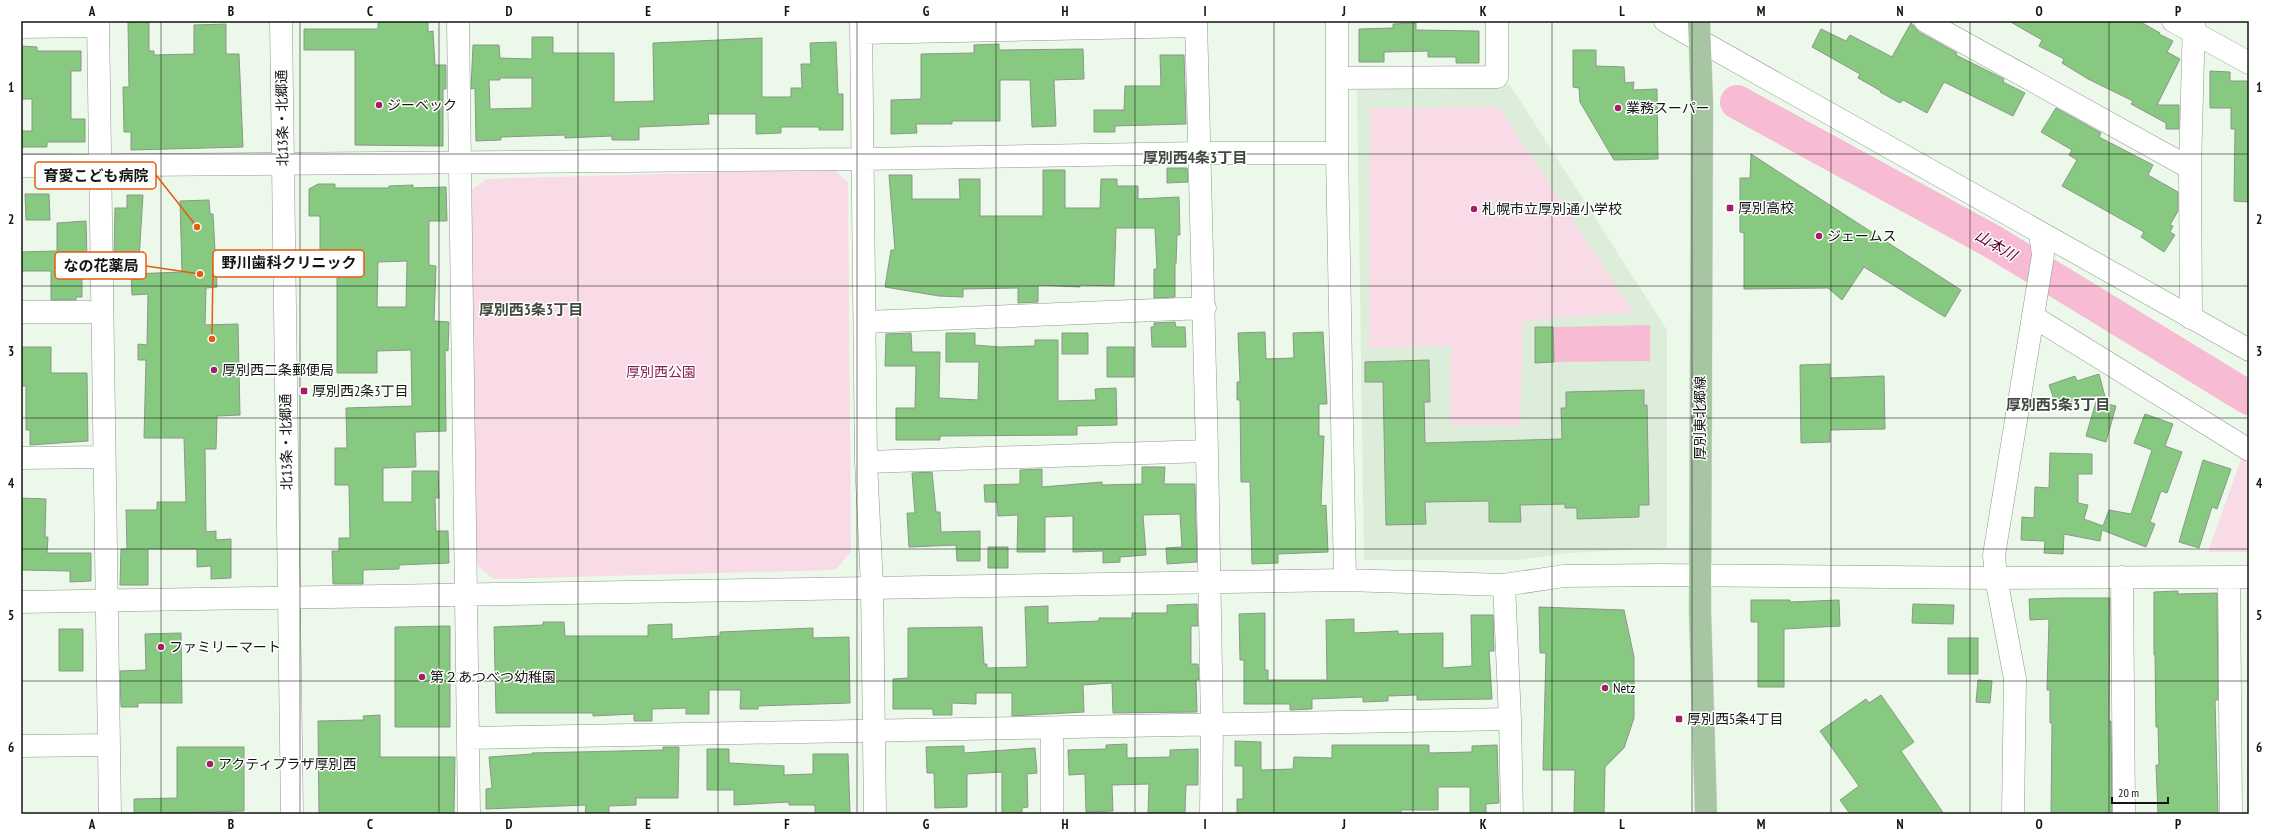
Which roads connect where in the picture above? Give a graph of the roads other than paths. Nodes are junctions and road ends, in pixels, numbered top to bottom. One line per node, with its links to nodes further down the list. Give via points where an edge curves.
1 (281, 21): 19 (street, 北13条・北郷通)
2 (458, 21): 20 (street)
3 (1337, 21): 15 (street)
4 (1497, 21): 15 (street, via 1497,77)
5 (1665, 21): 13 (street)
6 (1925, 21): 23 (street)
7 (2173, 21): 10 (street)
8 (1196, 23): 12 (street); 16 (street)
9 (98, 24): 11 (street); 21 (street)
10 (2193, 26): 14 (street); 23 (street)
11 (21, 27)
12 (861, 27): 18 (street)
13 (1699, 30): 24 (street); 37 (main road, 厚別東北郷線, via 1702,104)
14 (2249, 63)
15 (1337, 78): 17 (street)
16 (1200, 153): 17 (street); 18 (street); 25 (street)
17 (1337, 153): 41 (street)
18 (863, 159): 20 (street); 30 (street)
19 (283, 163): 20 (street); 21 (street); 46 (street, 北13条・北郷通)
20 (459, 163): 45 (street)
21 (100, 165): 22 (street); 27 (street)
22 (21, 166)
23 (2190, 168): 29 (street)
24 (2042, 244): 28 (street); 29 (street)
25 (1204, 308): 30 (street); 33 (street)
26 (21, 312): 27 (street)
27 (102, 312): 34 (street)
28 (2034, 316): 32 (street); 40 (street, via 1994,555)
29 (2191, 318): 31 (street)
30 (866, 322): 36 (street)
31 (2249, 350)
32 (2249, 450)
33 (1207, 451): 36 (street); 42 (street)
34 (104, 457): 35 (street); 47 (street)
35 (21, 458)
36 (866, 462): 44 (street)
37 (1700, 575): 40 (street); 43 (street, via 1564,576); 63 (main road, 厚別東北郷線)
38 (2122, 577): 39 (street); 40 (street); 65 (street)
39 (2239, 577): 66 (street)
40 (1996, 578): 64 (street, via 2015,679)
41 (1345, 580): 42 (street); 43 (street)
42 (1210, 581): 44 (street); 50 (street)
43 (1504, 585): 49 (street)
44 (872, 586): 45 (street); 52 (street)
45 (465, 594): 46 (street); 53 (street)
46 (288, 598): 47 (street); 57 (street, 北13条・北郷通)
47 (106, 601): 48 (street); 54 (street)
48 (21, 602)
49 (1510, 719): 50 (street); 62 (street)
50 (1212, 724): 51 (street); 61 (street)
51 (1052, 728): 52 (street); 60 (street)
52 (874, 731): 53 (street); 59 (street)
53 (468, 738): 58 (street)
54 (109, 745): 55 (street); 56 (street)
55 (21, 746)
56 (110, 814)
57 (292, 814)
58 (469, 814)
59 (875, 814)
60 (1052, 814)
61 (1211, 814)
62 (1512, 814)
63 (1706, 814)
64 (2013, 814)
65 (2124, 814)
66 (2231, 814)

